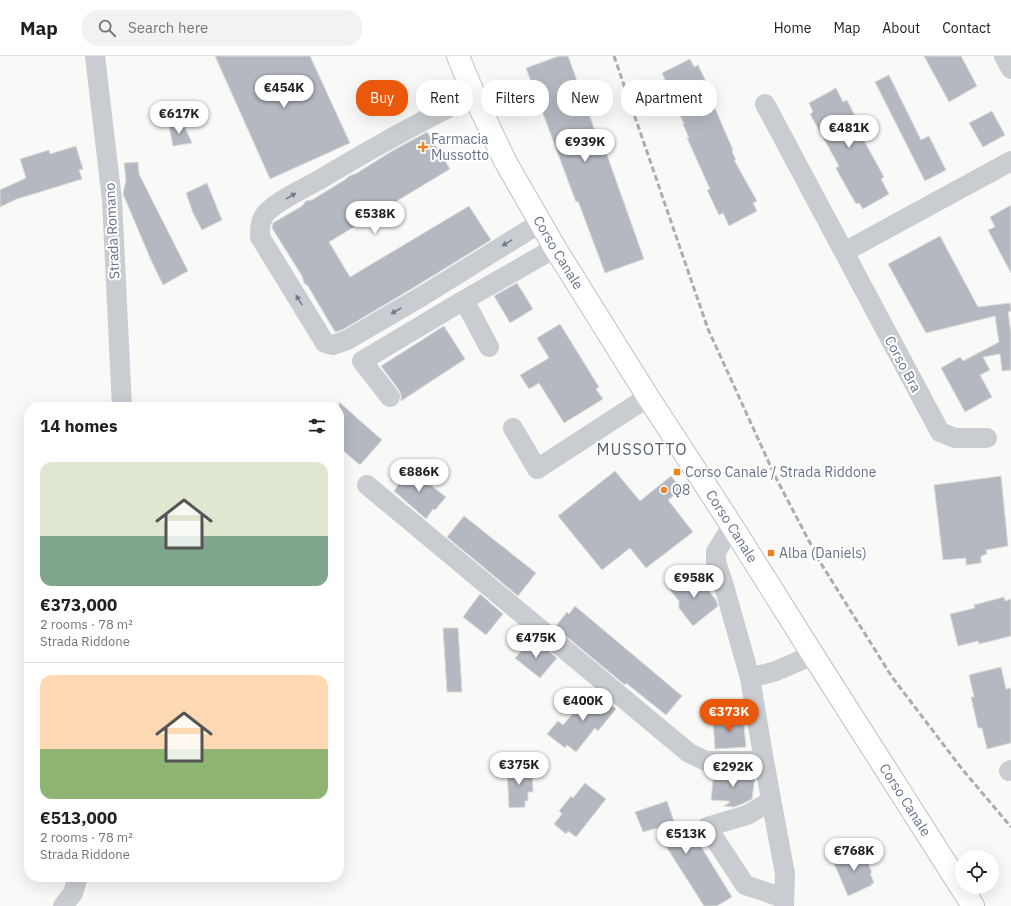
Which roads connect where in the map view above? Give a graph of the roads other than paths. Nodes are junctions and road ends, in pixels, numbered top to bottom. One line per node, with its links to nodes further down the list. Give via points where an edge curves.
1 (95, 56): 15 (street, Strada Romano, via 112,200)
2 (458, 56): 5 (main road, Corso Canale)
3 (1004, 56): 4 (street)
4 (1011, 69)
5 (474, 96): 8 (main road, Corso Canale, via 505,161); 8 (street, one-way to 5, via 424,295 347,340 333,345 326,343 260,237 261,223 267,212 280,202 359,156)
6 (765, 104): 10 (street, Corso Bra)
7 (1011, 161): 10 (street)
8 (540, 223): 9 (main road, Corso Canale)
9 (555, 248): 11 (street); 14 (main road, Corso Canale)
10 (844, 252): 17 (street, Corso Bra, via 940,432 955,438)
11 (464, 300): 12 (street); 13 (street, via 362,361)
12 (489, 347)
13 (390, 397)
14 (648, 397): 16 (street, via 537,468); 19 (main road, Corso Canale)
15 (122, 402)
16 (513, 428)
17 (987, 438)
18 (367, 485): 22 (street, via 689,753 706,761)
19 (732, 526): 20 (main road, Corso Canale); 21 (street, via 716,552 716,562)
20 (812, 655): 21 (street, via 776,671); 27 (main road, Corso Canale)
21 (750, 678): 22 (street)
22 (764, 761): 23 (street)
23 (771, 802): 25 (street, via 785,874); 25 (street, via 747,815 707,827 745,885)
24 (76, 882): 26 (street)
25 (784, 902)
26 (63, 906)
27 (973, 906)

